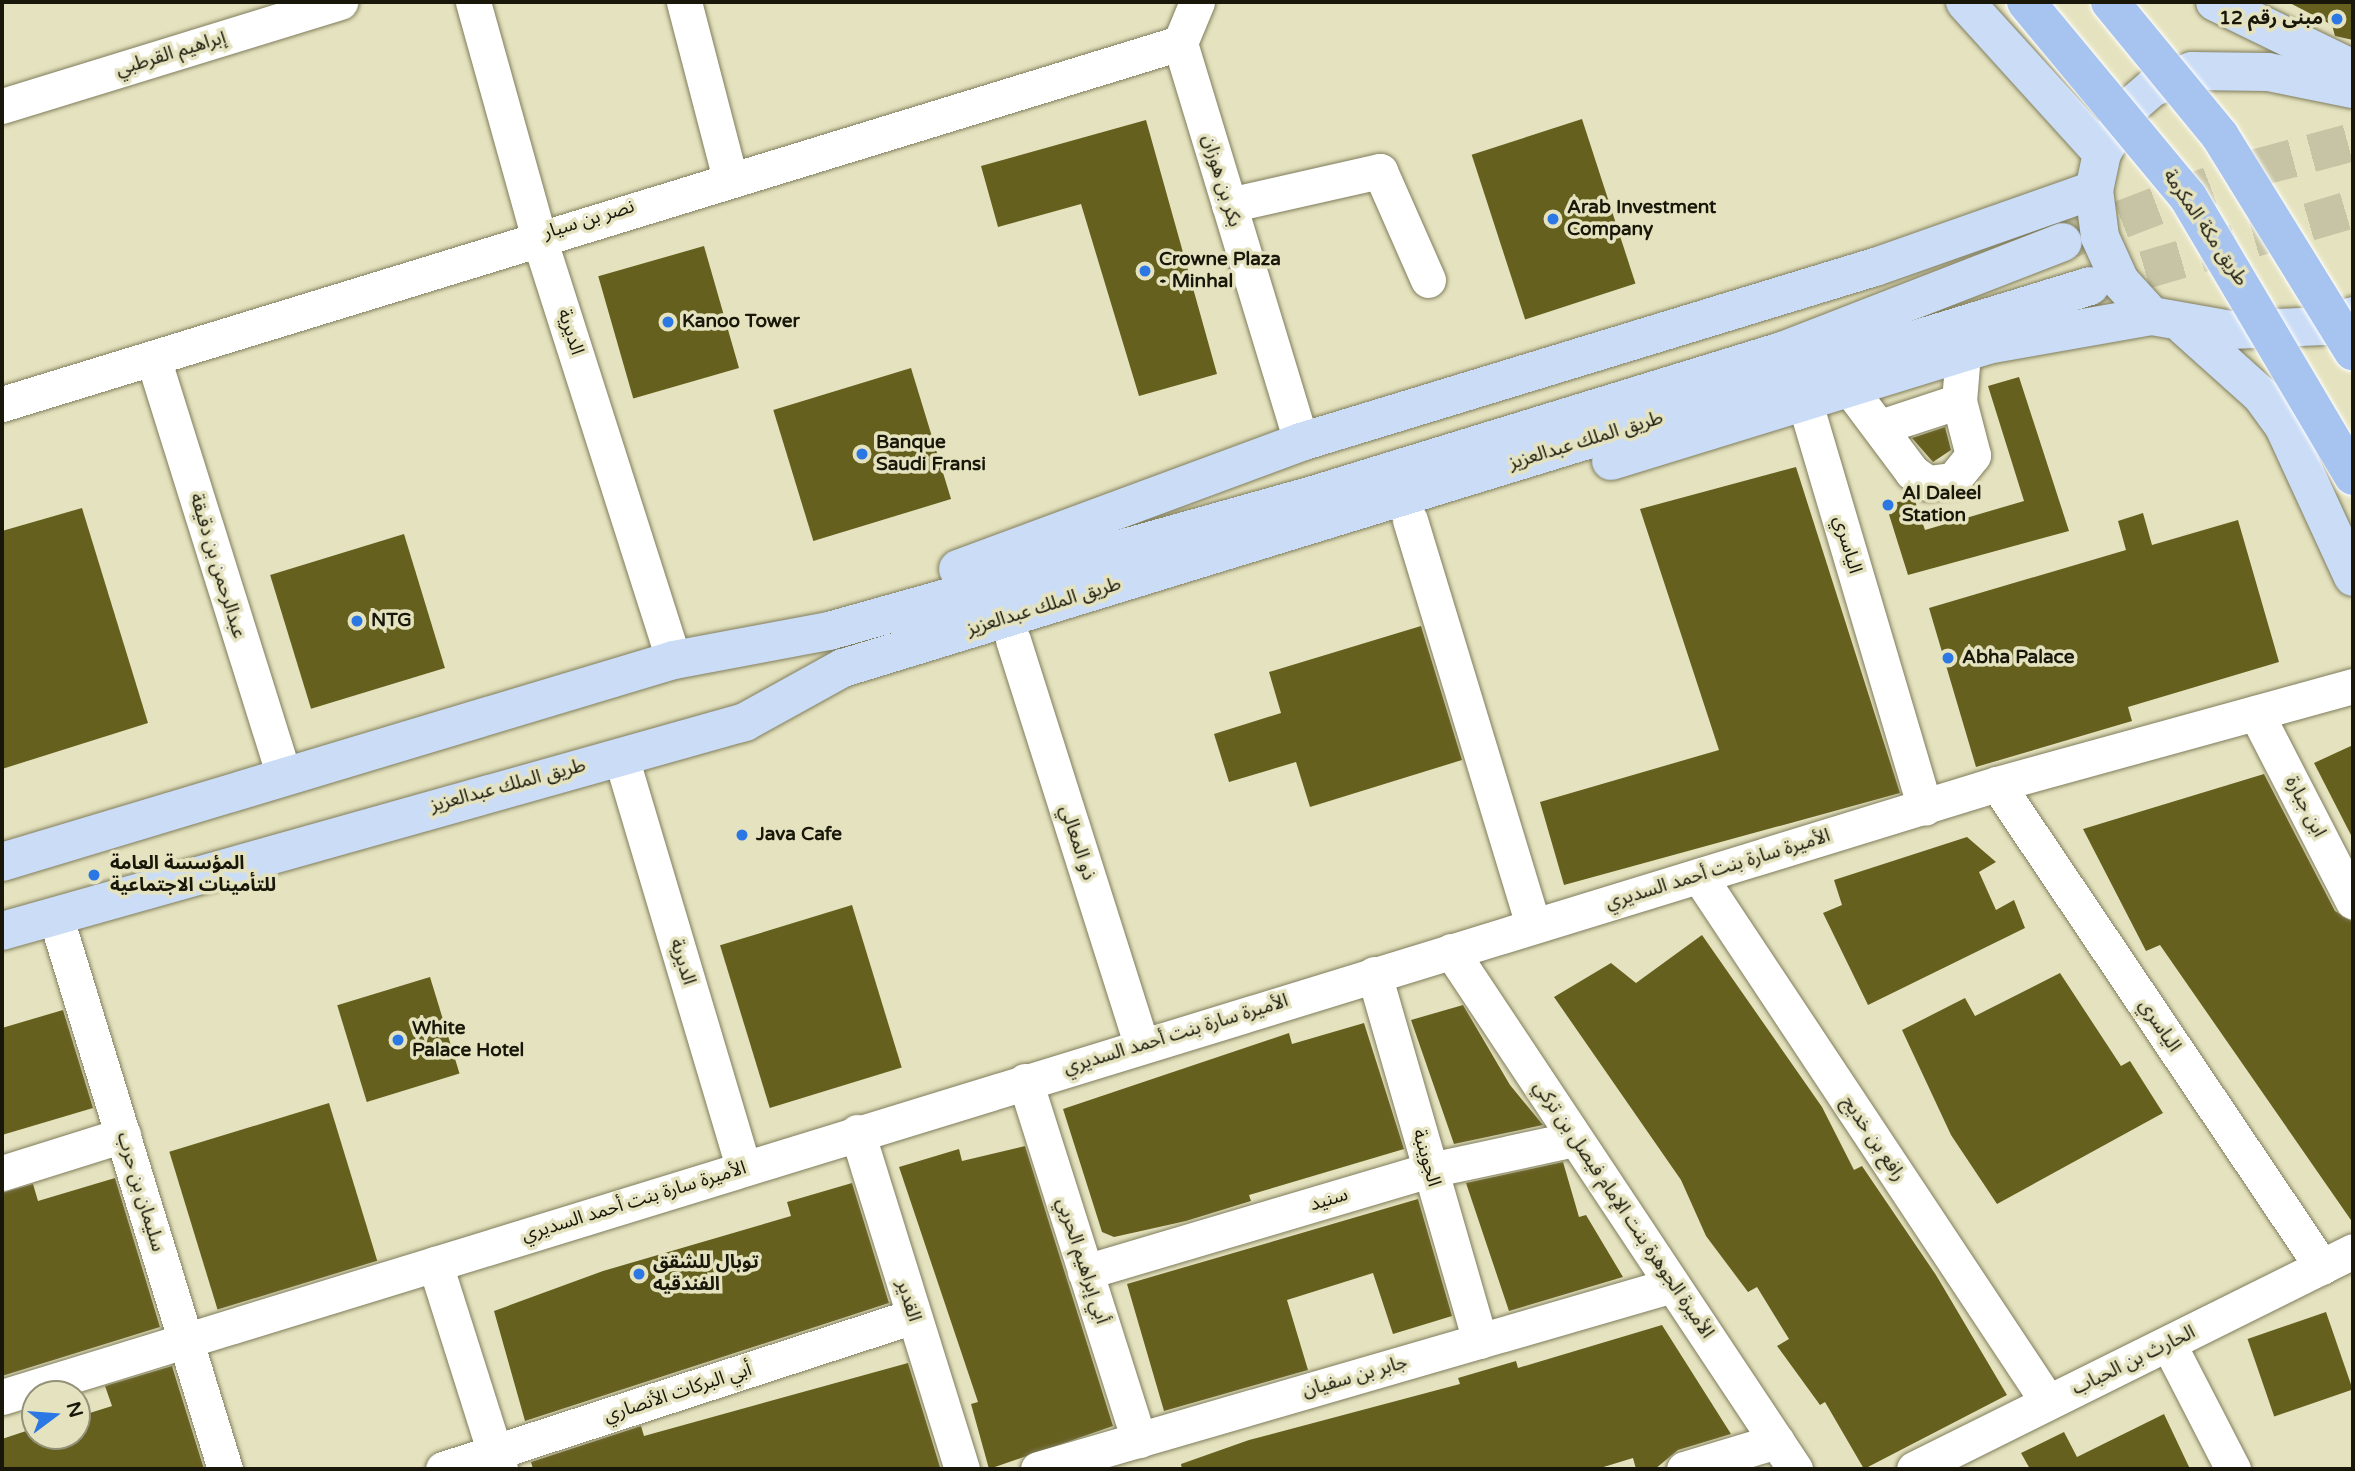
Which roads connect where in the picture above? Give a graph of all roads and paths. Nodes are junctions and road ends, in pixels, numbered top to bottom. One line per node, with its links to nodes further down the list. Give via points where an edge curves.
1 (340, 2): 13 (street, إبراهيم القرطبي)
2 (473, 2): 18 (street, الديرية)
3 (684, 2): 15 (street)
4 (1197, 2): 10 (street)
5 (1965, 2): 14 (main road)
6 (1998, 2): 7 (main road, via 2010,8)
7 (2026, 2): 33 (highway, طريق مكة المكرمة, bridge, via 2188,197)
8 (2110, 2): 24 (highway, bridge, via 2220,136)
9 (2215, 2): 11 (main road)
10 (1180, 43): 15 (street, نصر بن سيار); 17 (street, بكر بن هوزان)
11 (2353, 69)
12 (2353, 89): 14 (main road, via 2269,72 2192,71 2152,88 2128,109)
13 (2, 106)
14 (2102, 153): 16 (main road)
15 (730, 178): 18 (street, نصر بن سيار)
16 (2094, 190): 23 (main road, via 2100,237 2115,270); 32 (main road, via 1875,267)
17 (1228, 205): 20 (street, via 1380,171); 32 (street, بكر بن هوزان)
18 (538, 235): 26 (street, نصر بن سيار); 38 (street, الديرية)
19 (2063, 242): 37 (main road, طريق الملك عبدالعزيز, via 1782,351 1317,494 829,631)
20 (1428, 280)
21 (2090, 286): 41 (main road, طريق الملك عبدالعزيز, via 842,668)
22 (2353, 316): 23 (main road, via 2283,328)
23 (2168, 321): 25 (main road); 35 (main road, via 2261,395 2284,427)
24 (2353, 351)
25 (1963, 353): 27 (main road); 28 (street)
26 (153, 358): 30 (street, نصر بن سيار); 43 (street, عبدالرحمن بن دقيقة)
27 (1850, 389): 29 (main road); 31 (street)
28 (1959, 401): 31 (street); 31 (street, via 1973,455 1953,480 1928,483 1912,472)
29 (1805, 403): 34 (main road); 45 (street, الياسري)
30 (2, 404)
31 (1883, 426)
32 (1301, 443): 37 (main road, via 1006,554 794,620)
33 (2353, 476)
34 (1410, 520): 36 (main road); 50 (street)
35 (2353, 577)
36 (1013, 640): 41 (main road); 54 (street, ذو المعالي)
37 (717, 651): 38 (main road, طريق الملك عبدالعزيز)
38 (674, 660): 43 (main road, طريق الملك عبدالعزيز)
39 (2353, 686): 40 (street, الأميرة سارة بنت أحمد السديري)
40 (2256, 713): 44 (street, الأميرة سارة بنت أحمد السديري); 48 (street, ابن جبارة)
41 (745, 722): 42 (main road, طريق الملك عبدالعزيز)
42 (621, 757): 49 (main road, طريق الملك عبدالعزيز); 59 (street, الديرية)
43 (283, 773): 46 (main road, طريق الملك عبدالعزيز)
44 (1997, 784): 45 (street, الأميرة سارة بنت أحمد السديري); 64 (street, الياسري)
45 (1924, 808): 47 (street, الأميرة سارة بنت أحمد السديري)
46 (2, 862)
47 (1699, 876): 50 (street, الأميرة سارة بنت أحمد السديري); 72 (street, رافع بن خديج)
48 (2353, 901)
49 (55, 915): 51 (main road, طريق الملك عبدالعزيز); 57 (street, سليمان بن حرب)
50 (1533, 926): 52 (street, الأميرة سارة بنت أحمد السديري)
51 (2, 931)
52 (1451, 951): 53 (street, الأميرة سارة بنت أحمد السديري); 58 (street, الأميرة الجوهرة بنت الإمام فيصل بن تركي)
53 (1374, 974): 54 (street, الأميرة سارة بنت أحمد السديري); 60 (street, الجوينبة)
54 (1142, 1046): 55 (street, الأميرة سارة بنت أحمد السديري)
55 (1025, 1081): 56 (street, الأميرة سارة بنت أحمد السديري); 65 (street, أبي إبراهيم الحربي)
56 (857, 1132): 59 (street, الأميرة سارة بنت أحمد السديري); 67 (street, القدير)
57 (123, 1135): 61 (street); 69 (street, سليمان بن حرب)
58 (1574, 1139): 60 (street, سنيد); 66 (street, الأميرة الجوهرة بنت الإمام فيصل بن تركي)
59 (743, 1167): 63 (street, الأميرة سارة بنت أحمد السديري)
60 (1430, 1170): 65 (street, سنيد); 68 (street, الجوينبة)
61 (2, 1173)
62 (2353, 1251): 64 (street, الحارث بن الحباب)
63 (435, 1264): 69 (street, الأميرة سارة بنت أحمد السديري); 75 (street)
64 (2322, 1267): 70 (street, الحارث بن الحباب)
65 (1086, 1272): 73 (street, أبي إبراهيم الحربي)
66 (1672, 1284): 68 (street, جابر بن سفيان); 74 (street, الأميرة الجوهرة بنت الإمام فيصل بن تركي)
67 (913, 1316): 75 (street, أبي البركات الأنصاري); 78 (street, القدير)
68 (1480, 1340): 73 (street, جابر بن سفيان)
69 (187, 1341): 71 (street, الأميرة سارة بنت أحمد السديري); 76 (street, سليمان بن حرب)
70 (2169, 1345): 72 (street, الحارث بن الحباب); 82 (street)
71 (2, 1397)
72 (2048, 1402): 81 (street, الحارث بن الحباب)
73 (1139, 1440): 79 (street, جابر بن سفيان)
74 (1786, 1455): 80 (street)
75 (498, 1461): 77 (street, أبي البركات الأنصاري)
76 (225, 1469)
77 (443, 1469)
78 (962, 1469)
79 (1038, 1469)
80 (1684, 1469)
81 (1913, 1469)
82 (2233, 1469)

